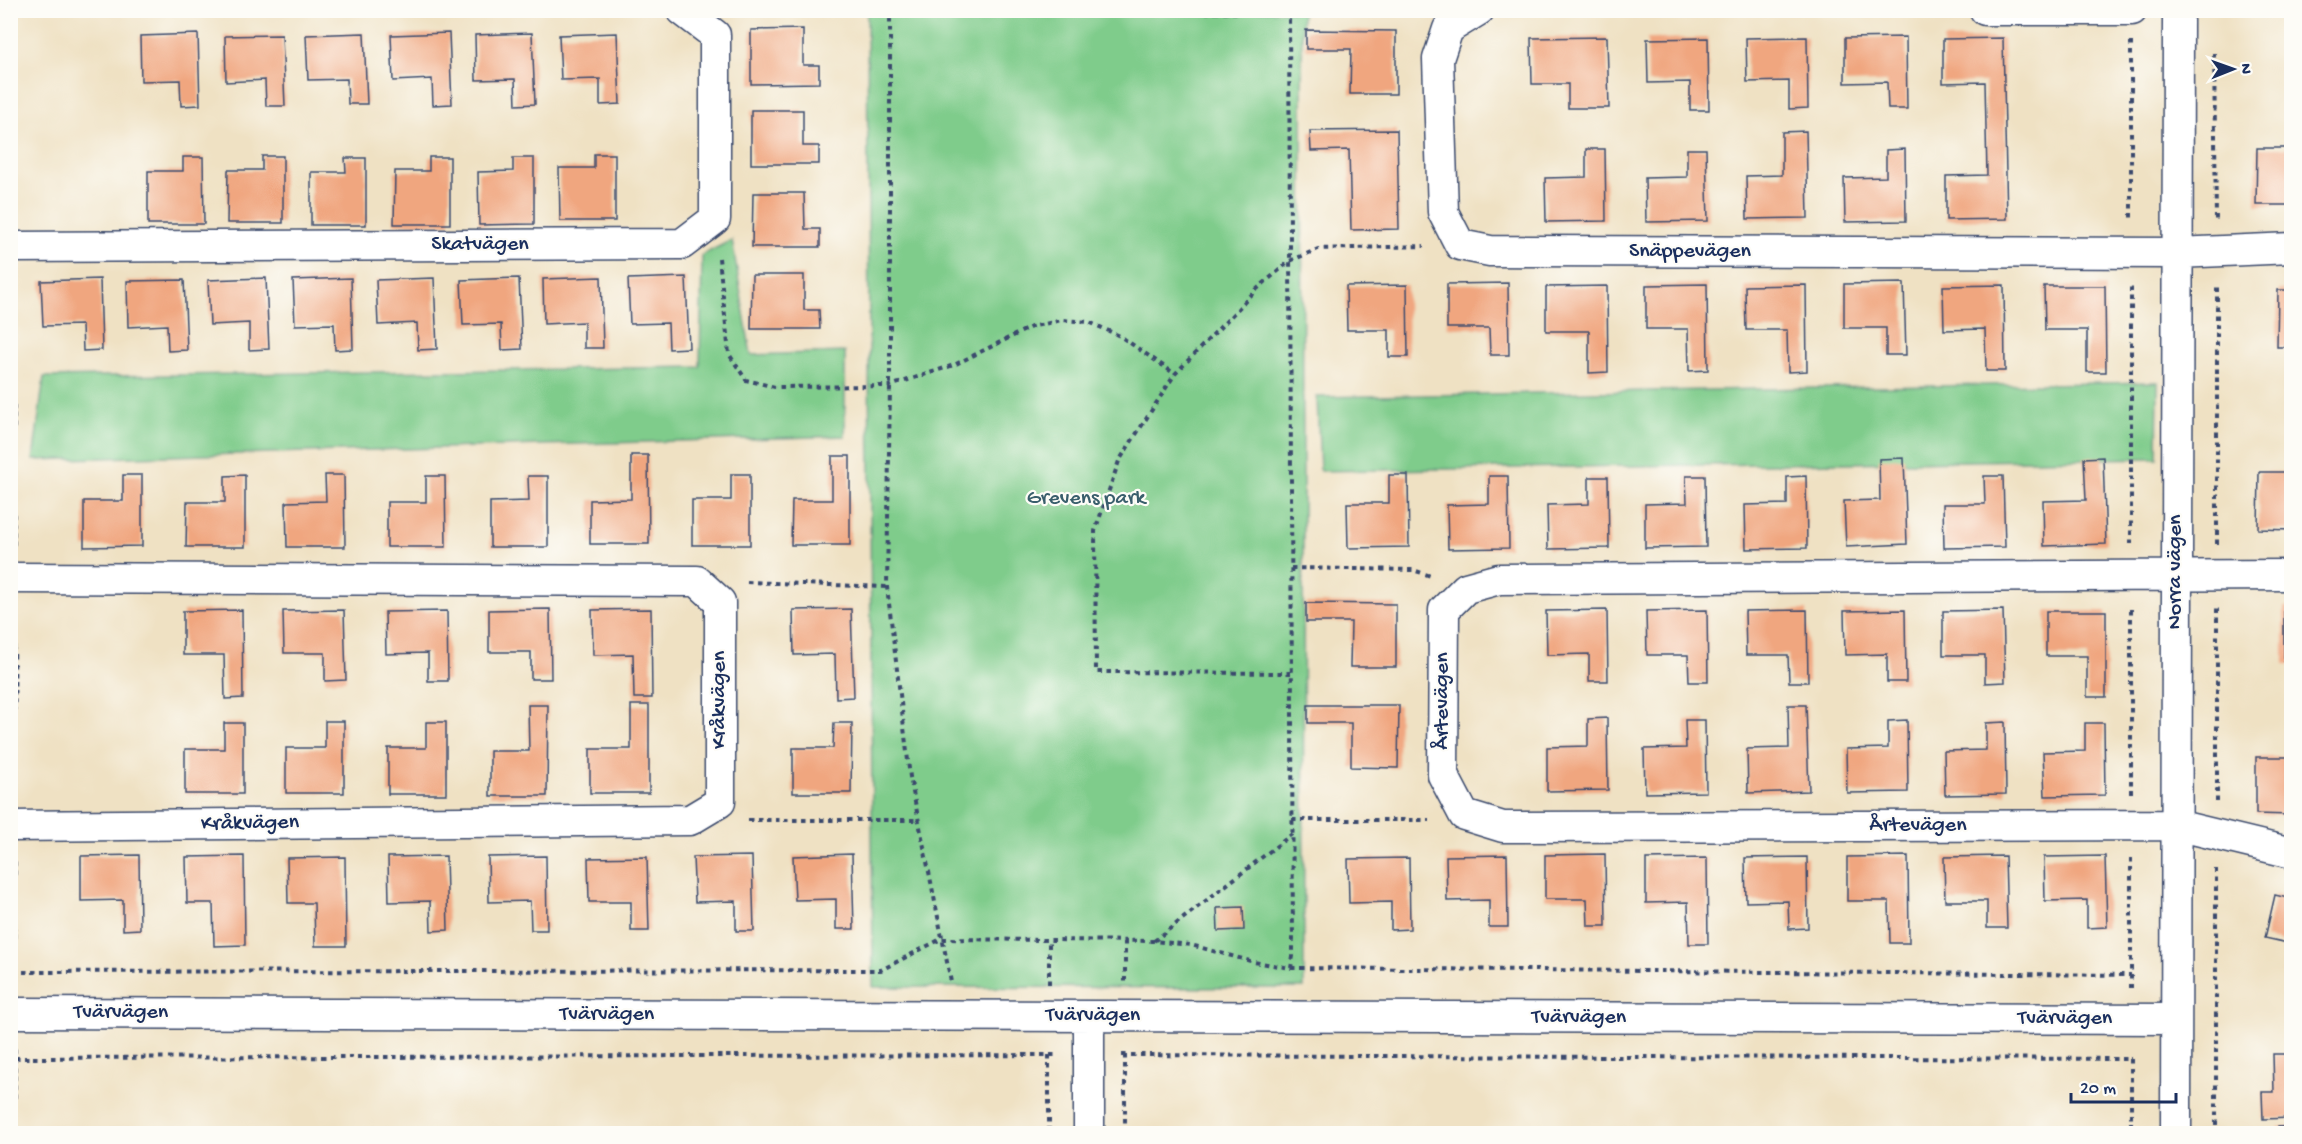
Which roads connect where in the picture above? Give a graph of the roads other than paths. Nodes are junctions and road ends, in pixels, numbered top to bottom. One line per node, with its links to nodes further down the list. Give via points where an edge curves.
1 (682, 10): 6 (street, Skatvägen, via 715,35 715,219 682,244)
2 (1479, 10): 8 (street, Snäppevägen, via 1448,29 1438,59 1443,212 1460,245 1490,251)
3 (1985, 10): 4 (street)
4 (2132, 10)
5 (2178, 10): 8 (street, Norra vägen)
6 (10, 247)
7 (2292, 248): 8 (street, Snäppevägen)
8 (2177, 253): 9 (street, Norra vägen)
9 (2176, 575): 10 (street, Årtevägen); 12 (street, Norra vägen); 12 (street, Årtevägen, via 1499,579 1466,588 1444,610 1443,776 1464,815 1503,827)
10 (2292, 575)
11 (10, 578): 13 (street, Kråkvägen, via 697,580 720,602 720,802 690,820)
12 (2176, 825): 14 (street, Årtevägen); 17 (street, Norra vägen)
13 (10, 826)
14 (2292, 853)
15 (10, 1013): 16 (street, Tvärvägen)
16 (1089, 1016): 17 (street, Tvärvägen); 18 (street)
17 (2176, 1019): 19 (street, Norra vägen)
18 (1089, 1134)
19 (2176, 1134)

